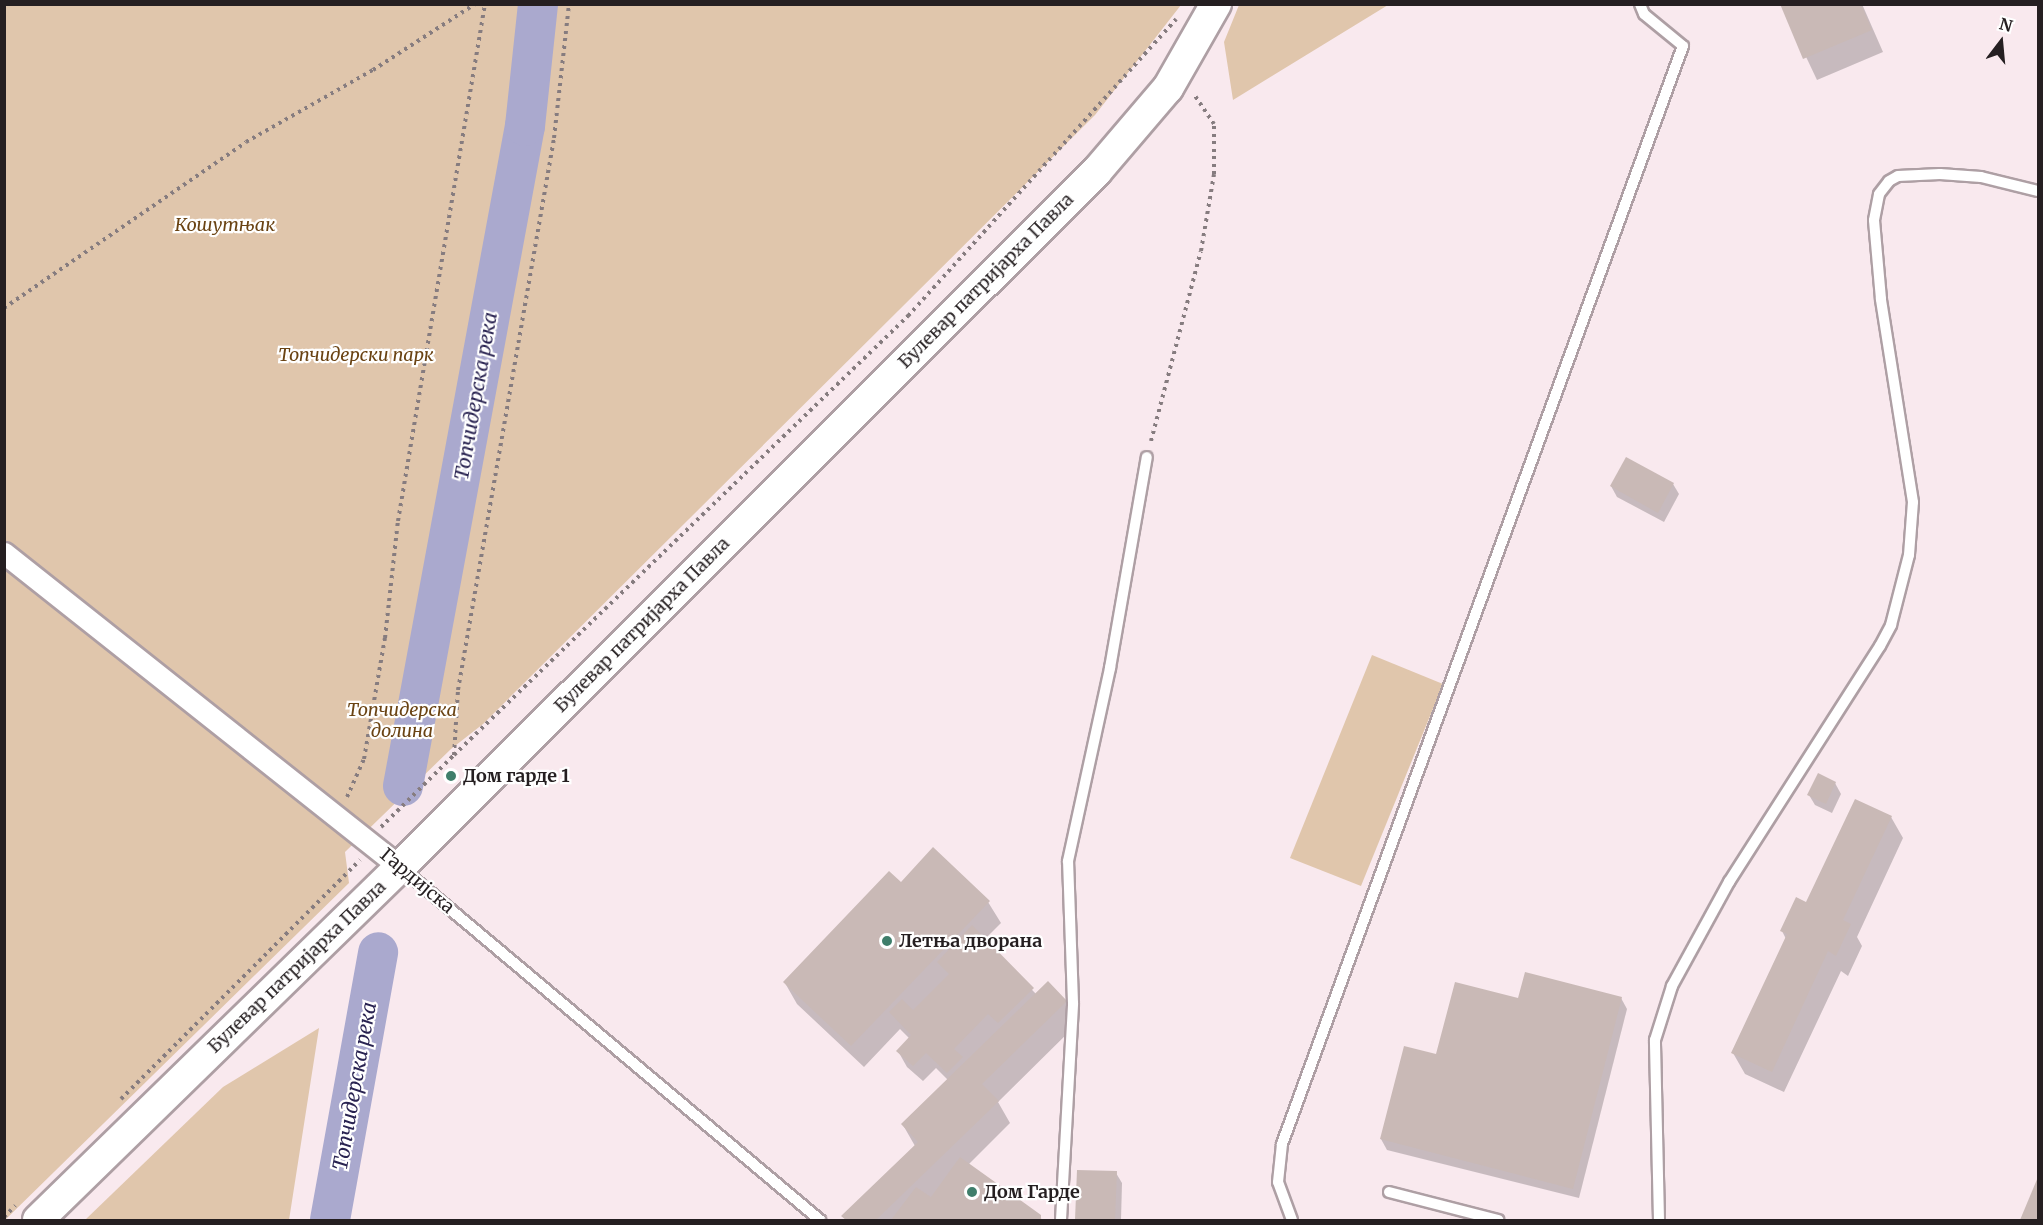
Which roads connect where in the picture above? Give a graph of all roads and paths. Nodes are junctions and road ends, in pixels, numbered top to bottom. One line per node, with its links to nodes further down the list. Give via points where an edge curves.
1 (475, 4): 9 (path, via 372,70 246,142 90,253)
2 (484, 4): 13 (path, via 398,521 385,638 363,759)
3 (569, 4): 12 (path, via 554,138 458,690)
4 (1640, 4): 22 (lane, via 1644,14 1683,46 1282,1144 1278,1182)
5 (1209, 9): 7 (main road, Булевар патријарха Павла)
6 (1180, 13): 12 (path, via 908,316)
7 (1179, 72): 10 (path, via 1214,124 1214,174 1201,251); 15 (main road, Булевар патријарха Павла, via 1097,171)
8 (2038, 191): 24 (lane, via 1981,177 1940,174 1898,176 1879,194 1874,220 1881,299 1913,502 1909,555 1891,625 1880,646 1724,890 1672,986 1655,1040)
9 (4, 308)
10 (1147, 457): 21 (lane, via 1110,668 1068,861 1073,1003)
11 (4, 553): 13 (street, Гардијска)
12 (454, 755): 14 (path)
13 (338, 817): 14 (street, Гардијска)
14 (371, 843): 15 (street, Гардијска); 16 (path)
15 (400, 867): 18 (main road, Булевар патријарха Павла); 20 (lane, Гардијска)
16 (117, 1104)
17 (1389, 1192): 23 (lane)
18 (29, 1210): 19 (path)
19 (4, 1217)
20 (820, 1221)
21 (1061, 1221)
22 (1292, 1221)
23 (1498, 1221)
24 (1659, 1221)

